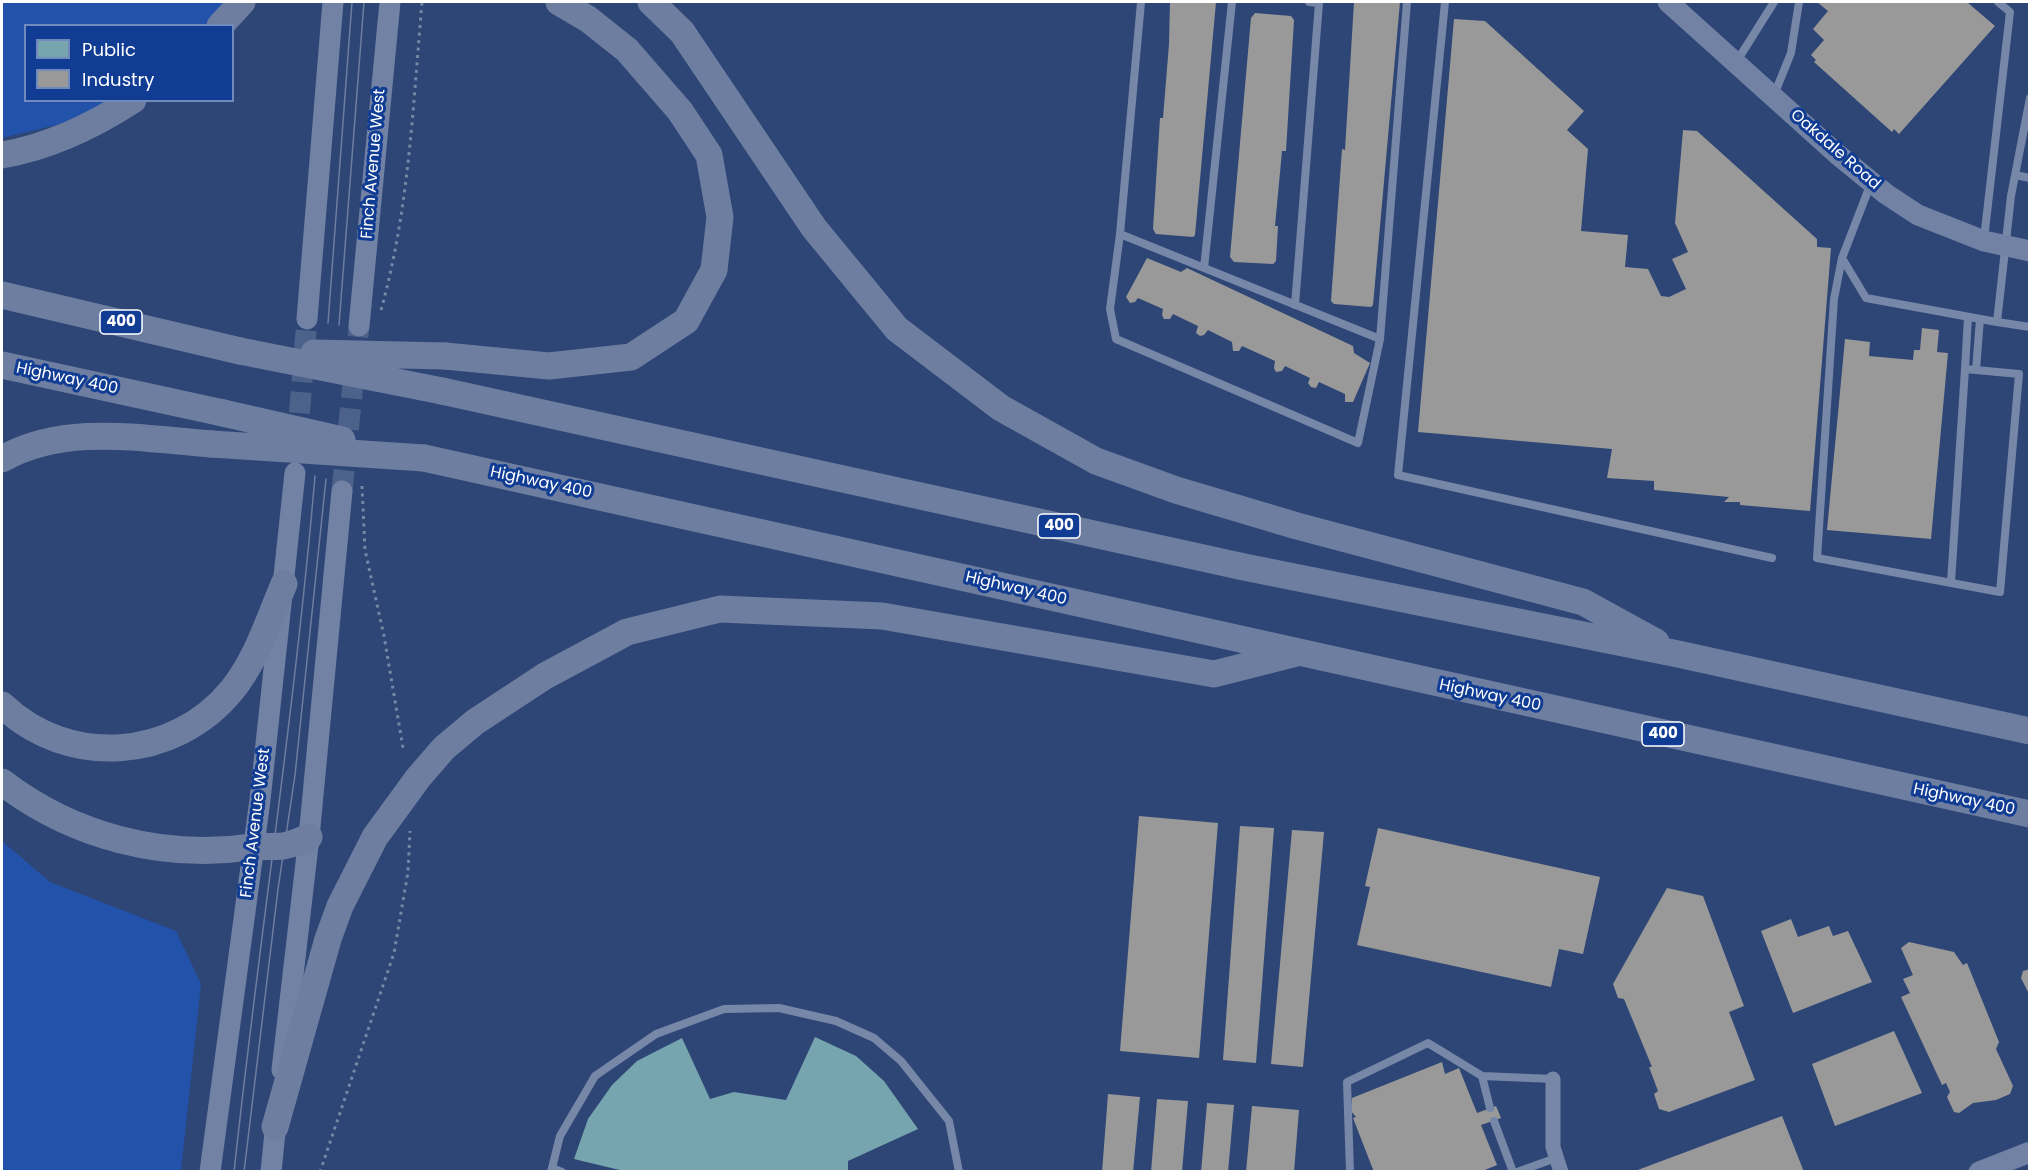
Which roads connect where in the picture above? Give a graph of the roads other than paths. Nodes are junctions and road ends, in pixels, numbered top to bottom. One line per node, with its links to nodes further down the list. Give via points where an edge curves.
1 (242, 2): 16 (highway)
2 (333, 2): 34 (main road)
3 (390, 2): 37 (main road, Finch Avenue West)
4 (559, 2): 40 (highway, bridge, via 627,50 680,111 709,154 720,217 714,270 686,321 632,357 549,366 445,356)
5 (651, 2): 52 (highway, via 682,32 814,228 897,328 1001,408 1096,461 1297,526 1583,603)
6 (1141, 2): 25 (lane)
7 (1232, 2): 30 (lane)
8 (1309, 2): 9 (lane)
9 (1315, 2): 32 (lane, via 1319,3)
10 (1407, 2): 39 (lane)
11 (1445, 2): 48 (lane, via 1398,475)
12 (1668, 2): 17 (main road, Oakdale Road)
13 (1774, 2): 17 (lane)
14 (1798, 2): 18 (lane, via 1791,52)
15 (1998, 2): 26 (lane, via 2010,12)
16 (222, 24)
17 (1736, 62): 18 (main road, Oakdale Road)
18 (1774, 96): 24 (main road, Oakdale Road)
19 (2030, 98): 22 (lane)
20 (129, 102): 21 (highway, via 66,137)
21 (2, 155)
22 (2014, 175): 23 (lane); 27 (lane)
23 (2030, 178)
24 (1871, 182): 26 (main road, Oakdale Road, via 1918,215); 29 (lane)
25 (1120, 234): 30 (lane); 39 (lane, via 1110,309 1116,339 1358,443)
26 (1984, 241): 27 (main road, Oakdale Road)
27 (2005, 246): 28 (main road, Oakdale Road); 36 (lane)
28 (2030, 251)
29 (1842, 258): 33 (lane, via 1866,298); 49 (lane, via 1834,299 1817,558)
30 (1204, 268): 32 (lane)
31 (2, 294): 40 (highway, 400)
32 (1295, 305): 39 (lane)
33 (1968, 317): 35 (lane); 42 (lane)
34 (307, 319)
35 (1980, 319): 36 (lane); 43 (lane)
36 (1997, 322): 38 (lane)
37 (359, 326)
38 (2030, 327)
39 (1380, 339)
40 (240, 351): 52 (highway, 400, bridge, via 442,391 1244,567)
41 (2, 364): 45 (highway, Highway 400 / 400, bridge)
42 (1965, 369): 43 (lane); 49 (lane)
43 (1976, 370): 49 (lane, via 2019,374 2000,592)
44 (2, 459): 45 (highway, bridge, via 42,442 111,436)
45 (424, 459): 51 (highway, Highway 400 / 400)
46 (295, 473): 50 (main road, Finch Avenue West)
47 (352, 488): 57 (main road)
48 (1772, 558)
49 (1951, 582)
50 (284, 584): 53 (highway, via 253,657 232,689 192,726 165,740 102,749 62,742 34,730); 58 (main road, Finch Avenue West)
51 (1297, 653): 56 (highway, Highway 400 / 400); 63 (highway, via 1214,674 882,616 720,609 627,632 545,676 444,748 375,837 328,939)
52 (1678, 654): 54 (highway, 400)
53 (2, 705)
54 (2030, 730)
55 (2, 782): 58 (highway, via 32,805 71,824 115,838 196,852)
56 (2030, 814)
57 (309, 837): 58 (highway, via 284,846); 63 (main road)
58 (253, 847): 67 (main road, Finch Avenue West)
59 (1482, 1076): 60 (lane); 61 (lane); 71 (lane, via 1428,1043 1347,1082)
60 (1553, 1079): 65 (street, via 1552,1147)
61 (1490, 1108)
62 (1494, 1121): 72 (lane)
63 (275, 1127): 68 (main road)
64 (2030, 1152): 73 (main road)
65 (1559, 1165): 72 (lane)
66 (551, 1170): 69 (lane); 70 (lane, via 560,1137 595,1076 656,1034 724,1009 779,1008 836,1021 874,1038 901,1061 949,1121)
67 (210, 1172)
68 (271, 1172)
69 (562, 1172)
70 (959, 1172)
71 (1350, 1172)
72 (1515, 1172)
73 (1979, 1172)

